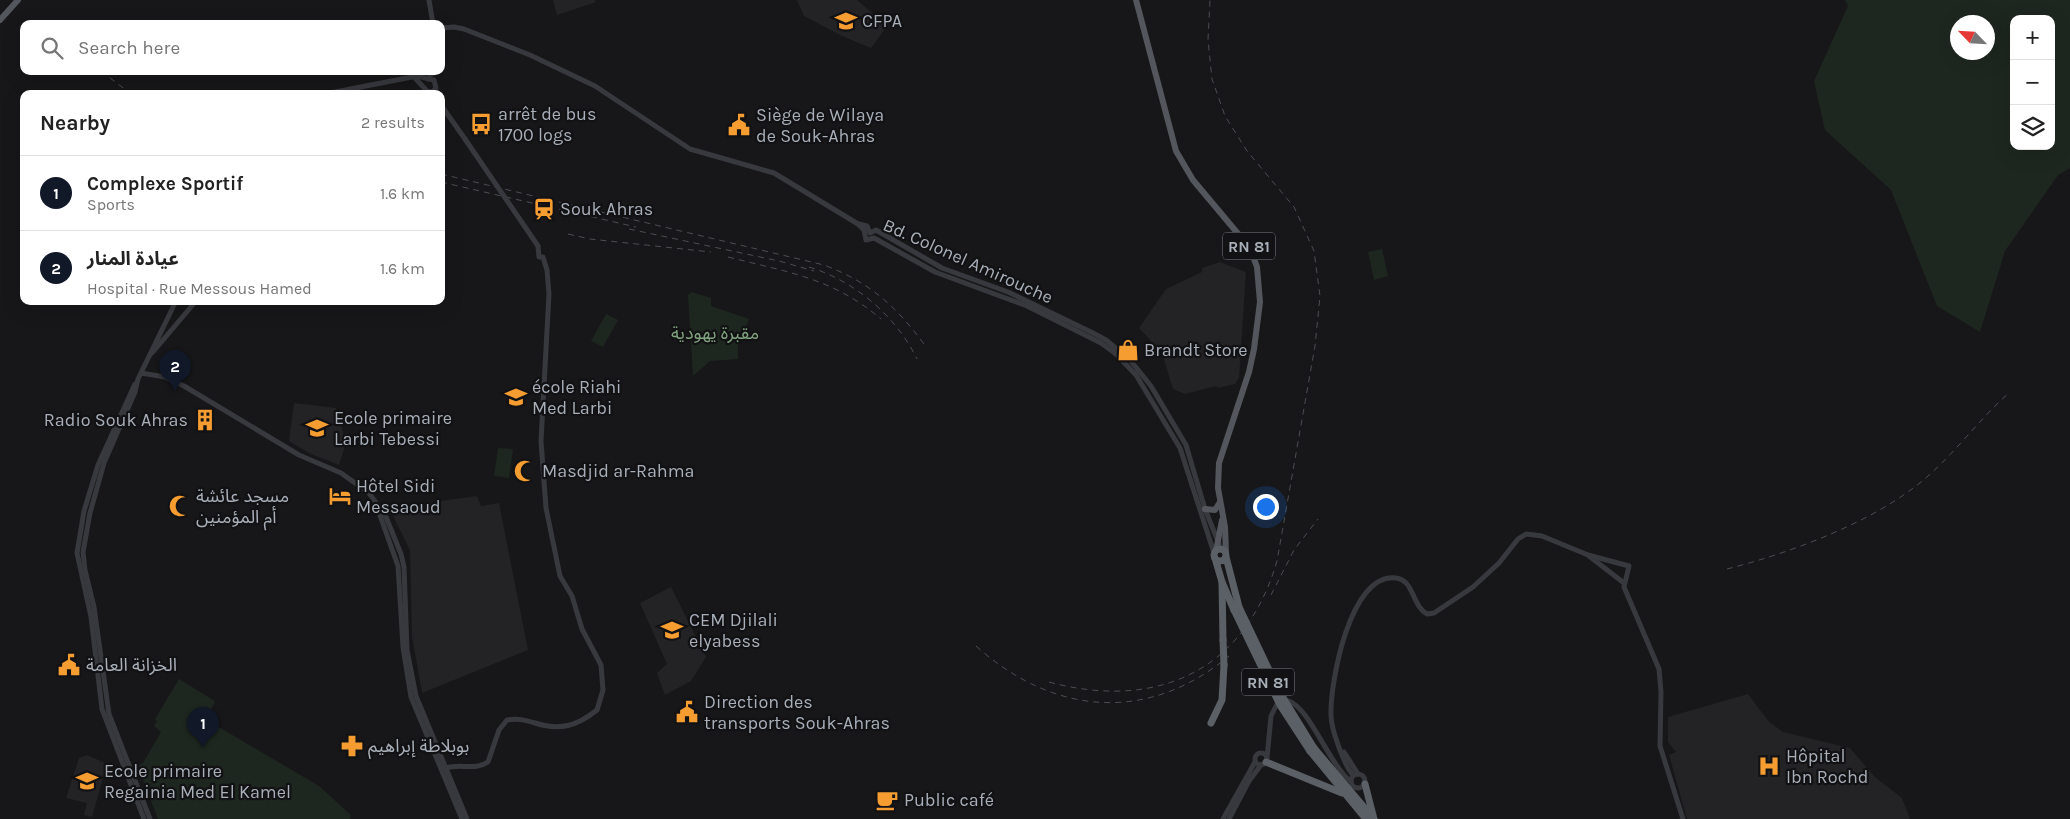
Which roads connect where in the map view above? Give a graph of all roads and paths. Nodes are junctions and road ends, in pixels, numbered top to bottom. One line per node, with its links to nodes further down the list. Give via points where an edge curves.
1 (18, 0): 4 (main road)
2 (429, 0): 5 (street)
3 (1136, 0): 21 (main road, RN 81, via 1176,151 1194,180 1245,240 1257,267 1260,302 1254,349 1220,457 1218,480)
4 (0, 20)
5 (432, 20)
6 (445, 28): 15 (street, via 454,27 560,68 595,86 690,149 774,173)
7 (430, 75): 9 (street)
8 (414, 77): 9 (street); 10 (street); 11 (street)
9 (428, 79): 10 (street); 13 (street, via 435,80)
10 (424, 86): 12 (street)
11 (346, 90)
12 (428, 90)
13 (437, 90)
14 (445, 110): 40 (street, bridge, via 538,246 539,257 543,257 546,264 549,294 541,437 546,508 560,576 572,596 582,629 602,664 603,690 597,710 577,723 554,728 520,719 507,720 498,730 488,762 477,768 459,765)
15 (858, 224): 22 (street, Bd. Colonel Amirouche, via 867,226 870,233 876,230 942,268 1018,296 1106,340 1123,353 1151,386 1186,445); 25 (street, Bd. Colonel Amirouche, via 864,230 866,240 874,238 935,272 1027,306 1101,343 1124,361 1147,391 1180,448)
16 (174, 305): 18 (street)
17 (193, 305): 18 (street)
18 (150, 355): 19 (street)
19 (142, 373): 20 (street); 29 (street, via 165,376 184,386 299,455 341,473 369,493 398,566)
20 (138, 379): 45 (street, via 98,465 84,511 77,553 91,617 102,709); 46 (street, via 101,470 82,552 96,616 109,714)
21 (1221, 501): 22 (main road, via 1215,510); 23 (main road, RN 81)
22 (1205, 509): 24 (street, Bd. Colonel Amirouche)
23 (1223, 514): 24 (main road); 25 (main road)
24 (1218, 541): 25 (main road)
25 (1220, 553): 27 (highway, RN 81); 30 (highway, RN 81)
26 (1588, 555): 28 (street); 28 (street, via 1629,566); 33 (street, via 1542,536 1523,535 1473,587 1430,614 1421,610 1403,581 1390,578 1373,585 1354,615 1336,668 1331,718)
27 (1222, 582): 30 (highway, RN 81); 31 (highway, bridge, via 1222,700)
28 (1624, 583): 53 (street, via 1625,593 1659,669 1660,746)
29 (403, 608): 40 (street, via 416,696); 47 (street, via 404,660 411,697)
30 (1236, 608): 34 (highway, RN 81, bridge, via 1280,705)
31 (1211, 723)
32 (1268, 735): 35 (street); 37 (street, via 1274,708 1282,702 1292,702 1302,710); 39 (street)
33 (1341, 748): 36 (street); 41 (street)
34 (1312, 749): 42 (highway, RN 81); 44 (highway, RN 81)
35 (1260, 752): 38 (street, via 1254,757); 39 (street)
36 (1343, 754): 37 (street, via 1339,761); 41 (street)
37 (1333, 761): 41 (street, via 1337,768)
38 (1255, 762): 39 (street); 49 (street)
39 (1265, 762): 44 (highway); 50 (street, via 1249,781)
40 (446, 768): 48 (street)
41 (1353, 778): 42 (highway); 43 (street, via 1364,777); 43 (street, via 1359,788)
42 (1341, 781): 52 (highway, RN 81)
43 (1365, 784): 52 (highway)
44 (1344, 793): 51 (highway, RN 81)
45 (144, 819)
46 (150, 819)
47 (462, 819)
48 (468, 819)
49 (1223, 819)
50 (1229, 819)
51 (1366, 819)
52 (1374, 819)
53 (1683, 819)

